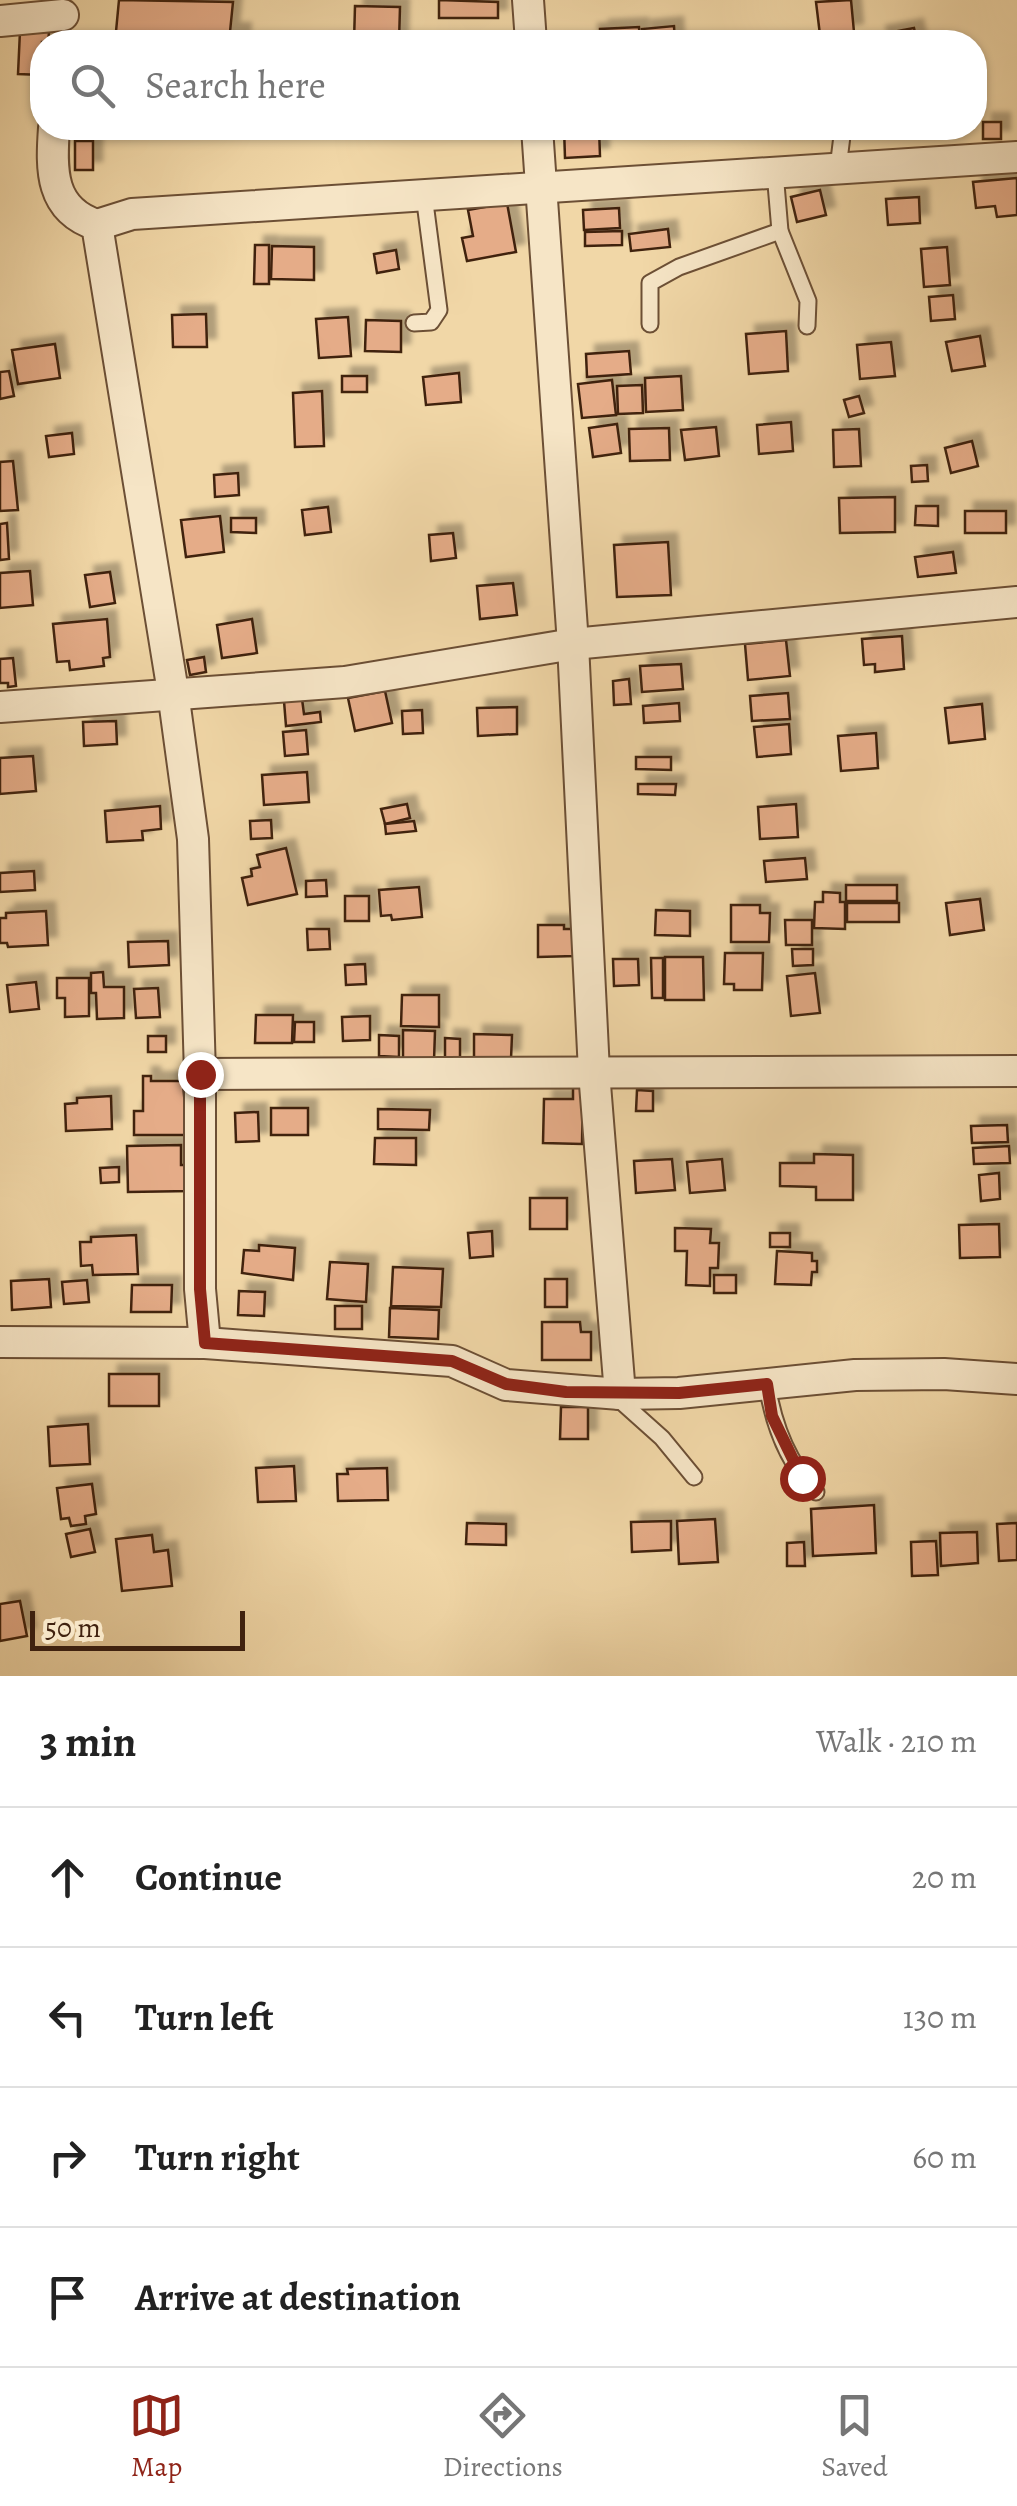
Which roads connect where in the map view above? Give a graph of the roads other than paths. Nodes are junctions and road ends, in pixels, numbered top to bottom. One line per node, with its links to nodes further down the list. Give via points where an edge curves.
1 (528, 0): 4 (street)
2 (63, 19): 3 (street)
3 (0, 20)
4 (530, 30)
5 (53, 140): 13 (street, via 58,194 79,219)
6 (539, 140): 11 (street)
7 (841, 140): 9 (lane)
8 (1017, 157): 9 (street)
9 (838, 168): 10 (street)
10 (776, 172): 11 (street); 14 (lane)
11 (542, 189): 12 (street); 19 (street)
12 (424, 195): 13 (street, via 132,214); 15 (lane, via 438,310 431,322)
13 (97, 225): 20 (street)
14 (780, 231): 16 (lane, via 678,266 650,283); 17 (lane, via 808,300)
15 (414, 323)
16 (650, 324)
17 (807, 326)
18 (1017, 602): 19 (street)
19 (573, 644): 20 (street, via 345,682); 23 (street)
20 (172, 692): 21 (street); 24 (street, via 193,839)
21 (0, 707)
22 (1017, 1070): 23 (street)
23 (594, 1072): 24 (street); 29 (street)
24 (200, 1074): 26 (street)
25 (0, 1342): 26 (street)
26 (205, 1343): 29 (street, via 452,1361 506,1384)
27 (1017, 1379): 28 (street, via 855,1375)
28 (767, 1384): 29 (street); 31 (lane, via 772,1416 802,1478)
29 (620, 1394): 30 (lane)
30 (694, 1478)
31 (816, 1492)

